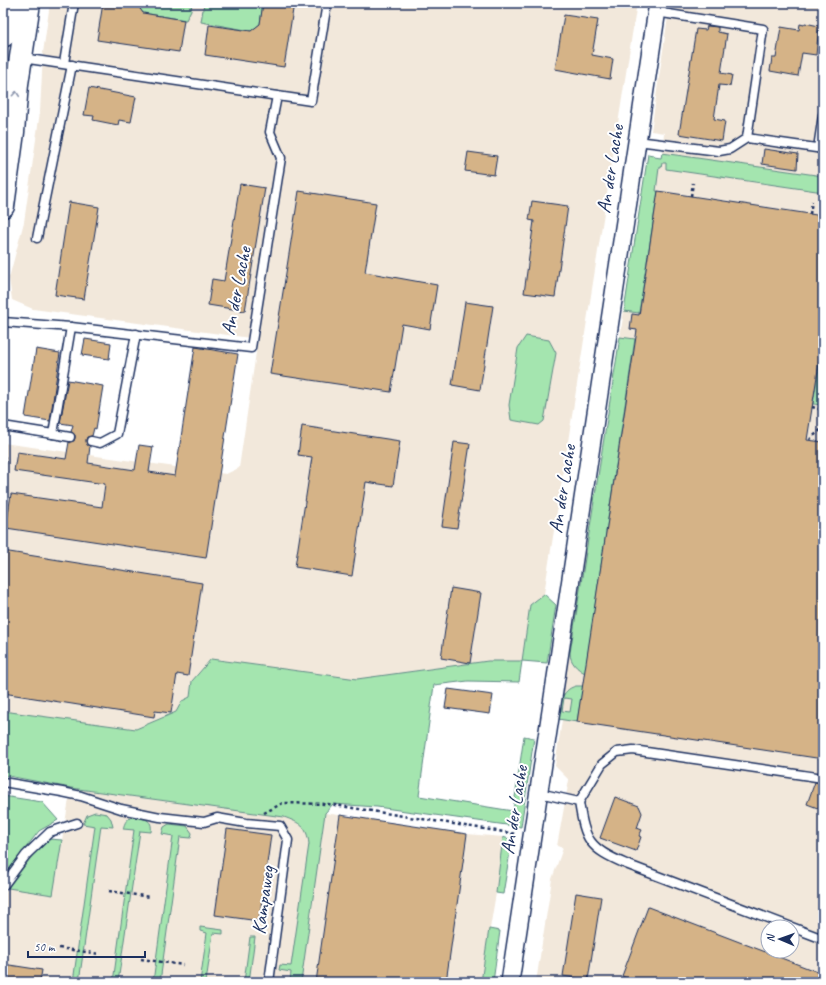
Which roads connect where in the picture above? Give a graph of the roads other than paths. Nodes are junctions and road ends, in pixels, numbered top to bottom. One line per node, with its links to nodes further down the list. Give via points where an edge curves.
1 (8, 3): 6 (main road)
2 (29, 3): 7 (main road)
3 (74, 3): 8 (lane)
4 (326, 3): 9 (lane, via 311,101)
5 (657, 8): 11 (lane, via 763,29); 12 (street, An der Lache)
6 (3, 36)
7 (21, 57): 8 (lane); 14 (main road, one-way to 7)
8 (68, 64): 9 (lane); 15 (lane)
9 (277, 96): 18 (lane, An der Lache, via 270,132 281,158 251,348)
10 (823, 116): 13 (lane)
11 (747, 138): 12 (lane, via 730,149 719,151); 13 (lane)
12 (637, 141): 25 (street, An der Lache)
13 (821, 149)
14 (3, 206)
15 (37, 238)
16 (3, 322): 17 (lane, An der Lache)
17 (71, 327): 18 (lane, An der Lache); 20 (lane)
18 (136, 334): 22 (lane, via 117,434 100,443)
19 (3, 426): 20 (lane)
20 (53, 434): 21 (lane)
21 (70, 438)
22 (91, 442)
23 (823, 778): 26 (lane, via 633,750 617,752 602,764)
24 (3, 782): 30 (lane, Kampaweg, via 81,796 121,809 160,816 204,822 217,818 280,826 288,840)
25 (539, 793): 26 (lane); 31 (street, An der Lache)
26 (579, 802): 29 (lane, via 583,825 592,844 604,854)
27 (77, 823): 28 (lane, via 50,832 26,855)
28 (3, 886)
29 (823, 939)
30 (269, 982)
31 (510, 982)

